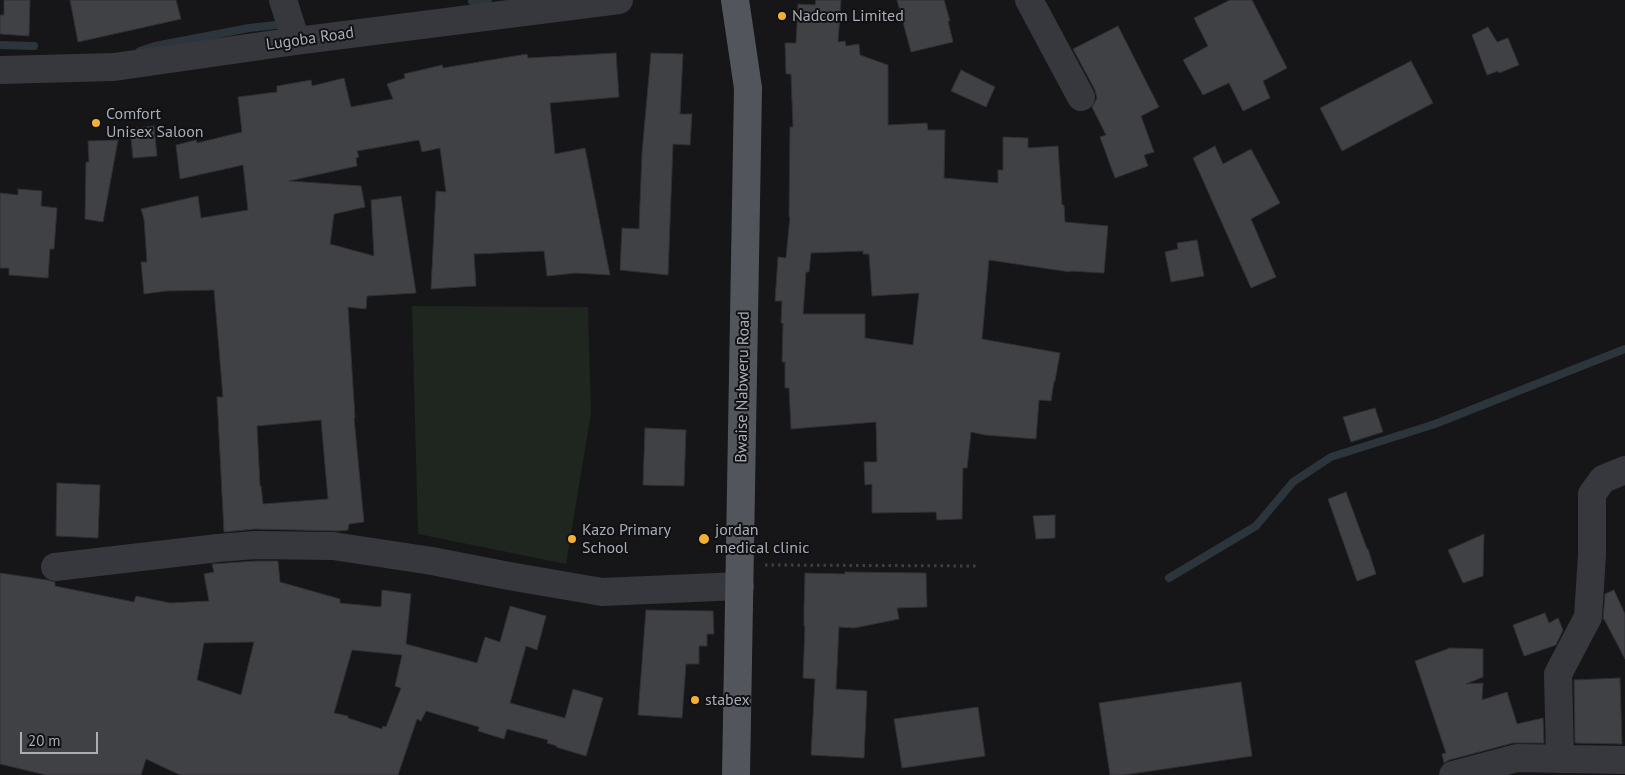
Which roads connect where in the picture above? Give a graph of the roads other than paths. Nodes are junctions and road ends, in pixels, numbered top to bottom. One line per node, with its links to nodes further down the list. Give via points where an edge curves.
1 (283, 0): 5 (street)
2 (619, 0): 5 (street, Lugoba Road)
3 (735, 0): 10 (main road, Bwaise Nabweru Road, via 748,88)
4 (1029, 0): 7 (street)
5 (296, 41): 6 (street, Lugoba Road, via 114,67)
6 (0, 70)
7 (1081, 97)
8 (1625, 470): 11 (street, via 1603,479 1592,494 1588,617 1558,674)
9 (56, 567): 10 (street, via 255,545 333,546 602,592)
10 (740, 576): 13 (main road, Bwaise Nabweru Road)
11 (1560, 759): 12 (street); 14 (street, via 1517,758)
12 (1625, 760)
13 (736, 775)
14 (1453, 775)

